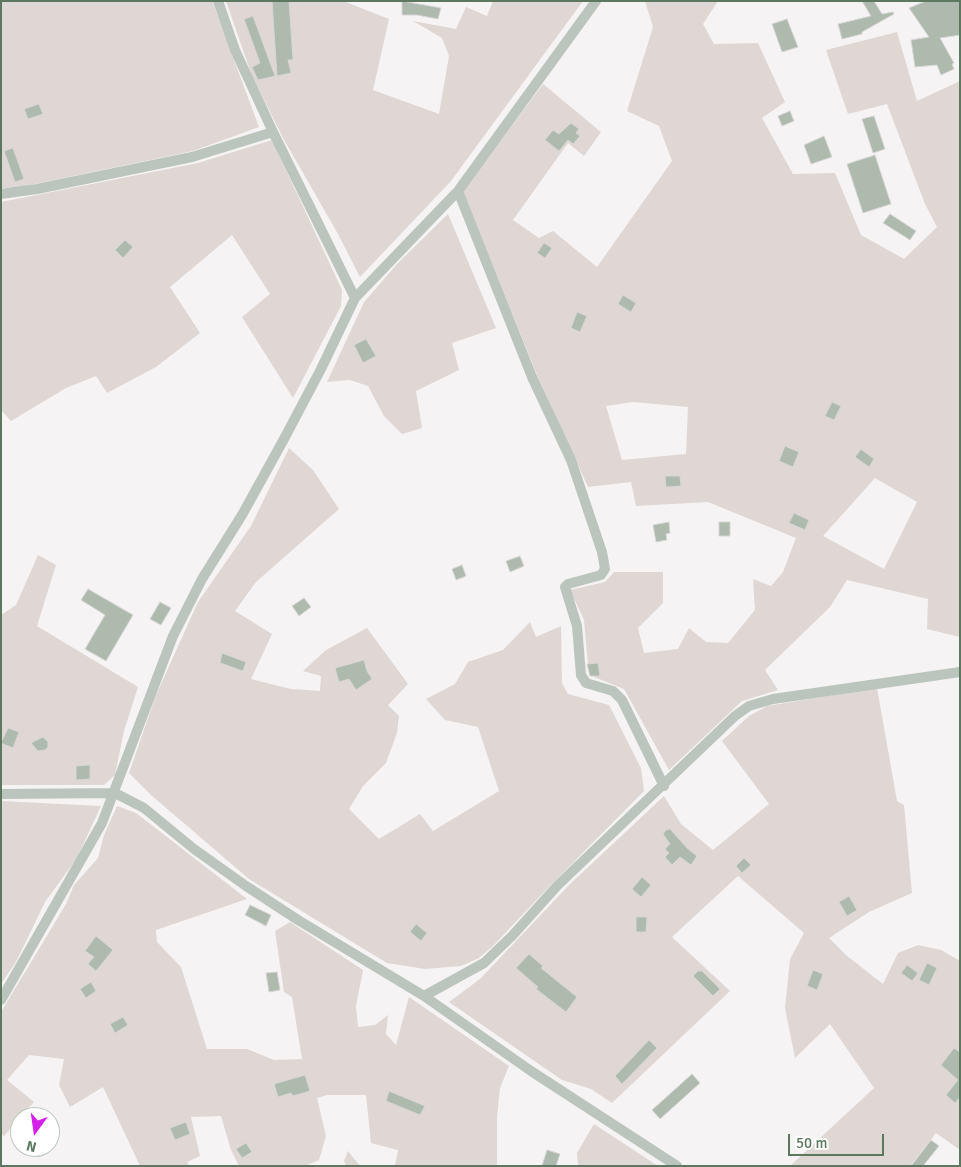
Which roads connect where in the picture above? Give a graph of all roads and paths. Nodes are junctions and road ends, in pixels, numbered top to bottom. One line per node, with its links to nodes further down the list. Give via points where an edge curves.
1 (218, 1): 3 (street)
2 (596, 1): 4 (street)
3 (273, 132): 5 (street, via 192,157); 6 (street)
4 (458, 191): 6 (street); 8 (street, via 532,377 571,460 602,552 605,569 601,575 565,587 577,626 581,675 586,683 613,691 622,700)
5 (1, 194)
6 (355, 298): 10 (street, via 284,439 202,579 173,636 134,733)
7 (960, 672): 8 (street, via 759,702 735,716)
8 (664, 786): 11 (street, via 558,885 484,963)
9 (1, 794): 10 (street)
10 (115, 794): 11 (street, via 144,808 194,849 298,920); 12 (street, via 92,842)
11 (424, 996): 13 (street, via 531,1071)
12 (1, 1000)
13 (677, 1166)

